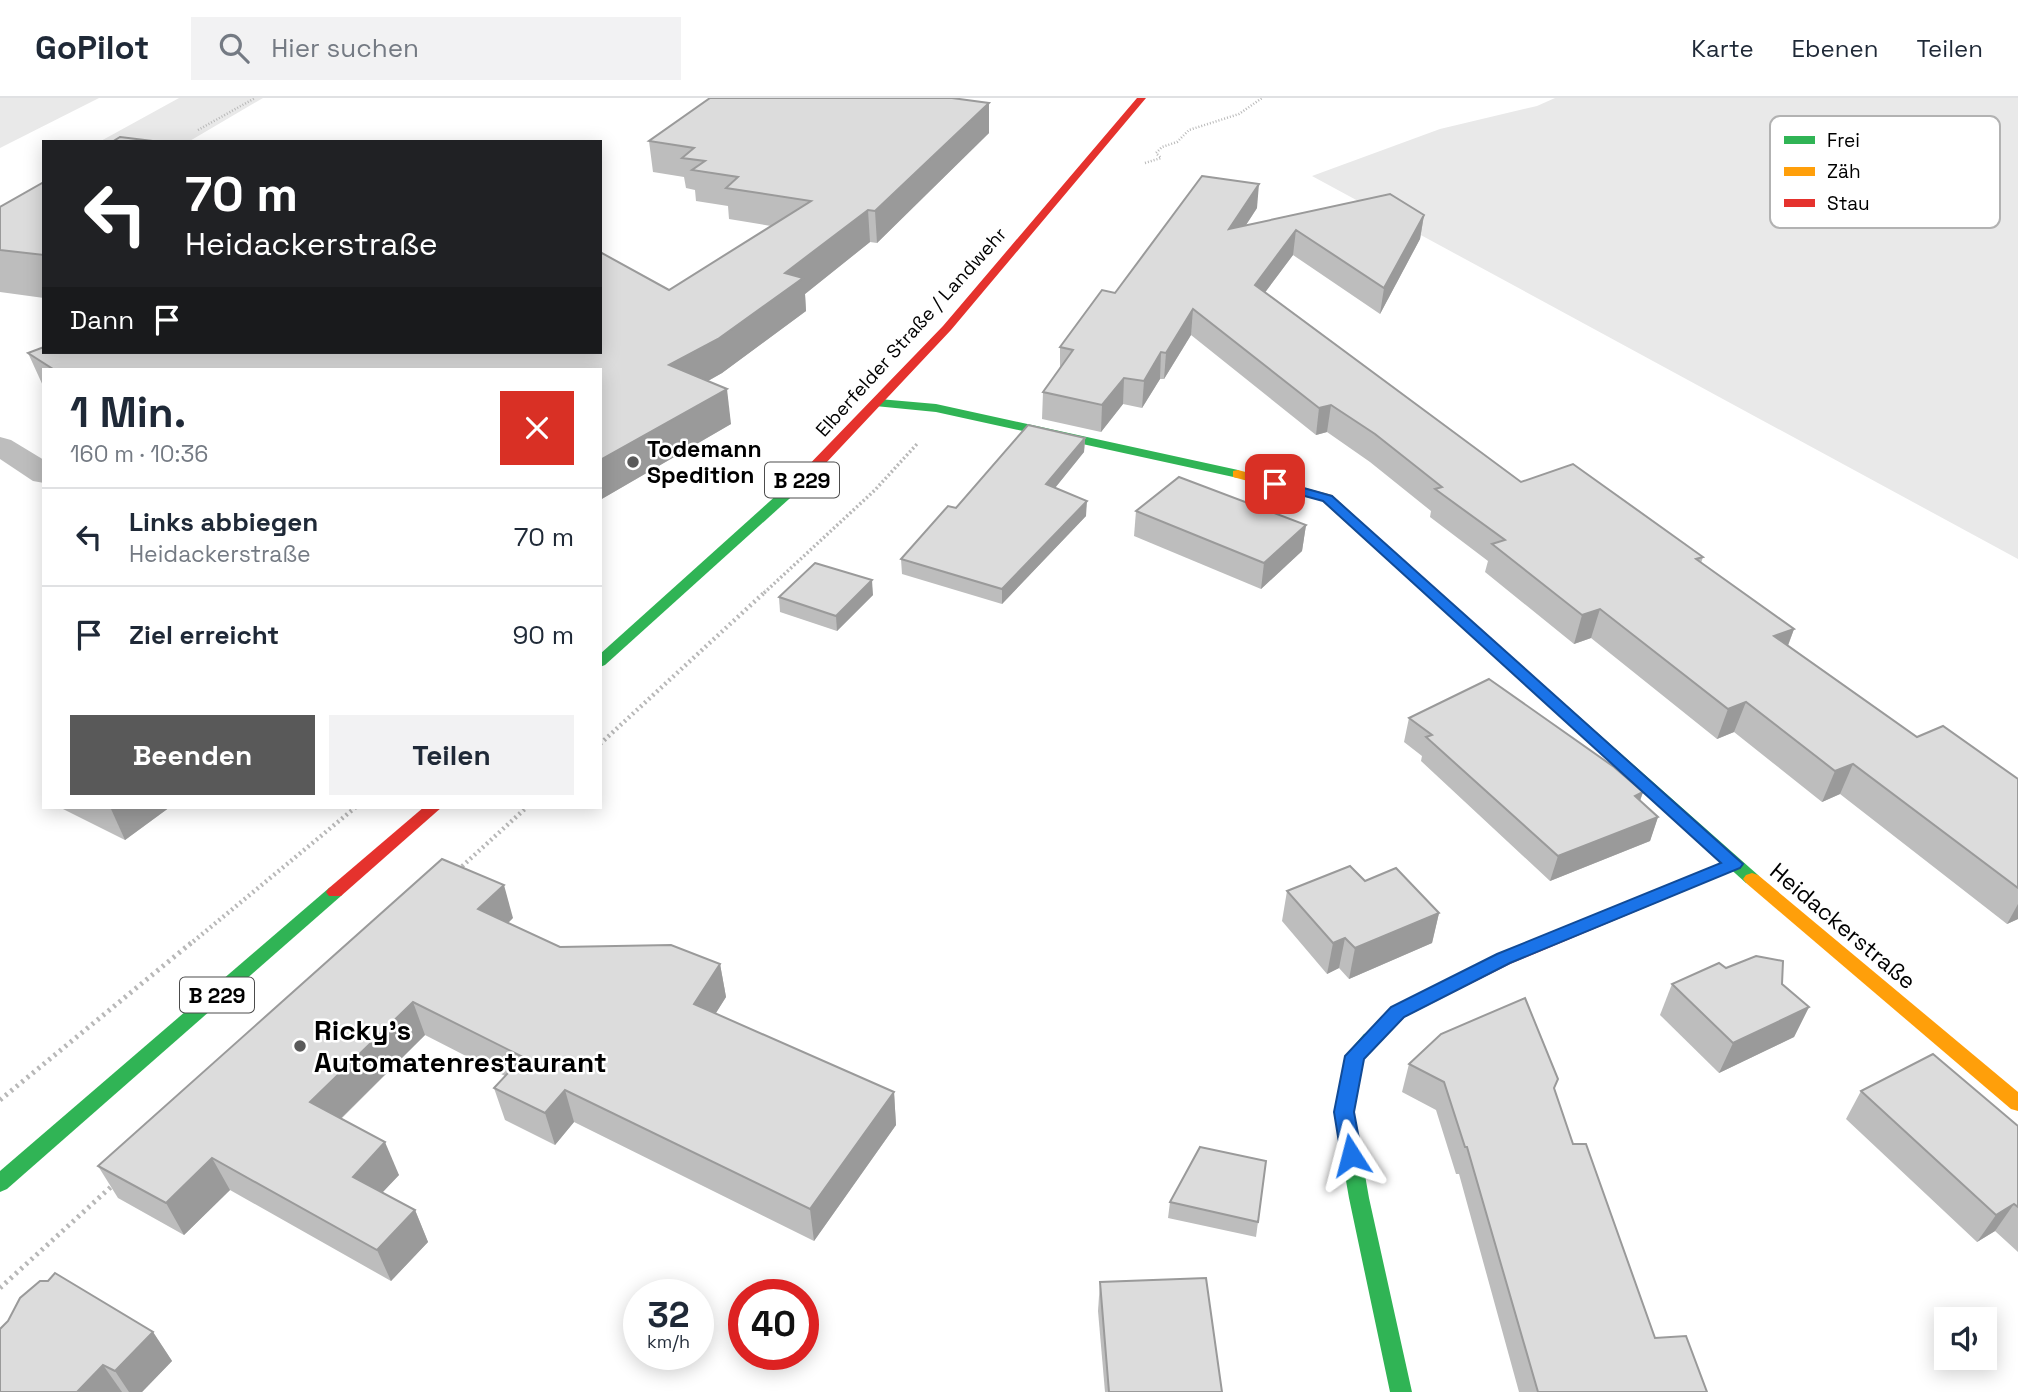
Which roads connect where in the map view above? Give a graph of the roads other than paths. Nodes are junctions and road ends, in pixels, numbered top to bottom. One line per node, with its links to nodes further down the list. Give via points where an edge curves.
1 (1142, 98): 2 (street, Elberfelder Straße / Landwehr / B 229)
2 (879, 403): 5 (street, Elberfelder Straße / Landwehr / B 229, via 746,535); 7 (street, Heidackerstraße, via 936,408 1223,470 1327,498)
3 (0, 446): 4 (street)
4 (42, 473)
5 (602, 660)
6 (432, 809): 9 (street, B 229)
7 (1734, 864): 8 (street, Heidackerstraße); 10 (street, via 1504,958 1398,1012 1355,1056 1344,1112)
8 (2018, 1103)
9 (0, 1184)
10 (1401, 1392)

